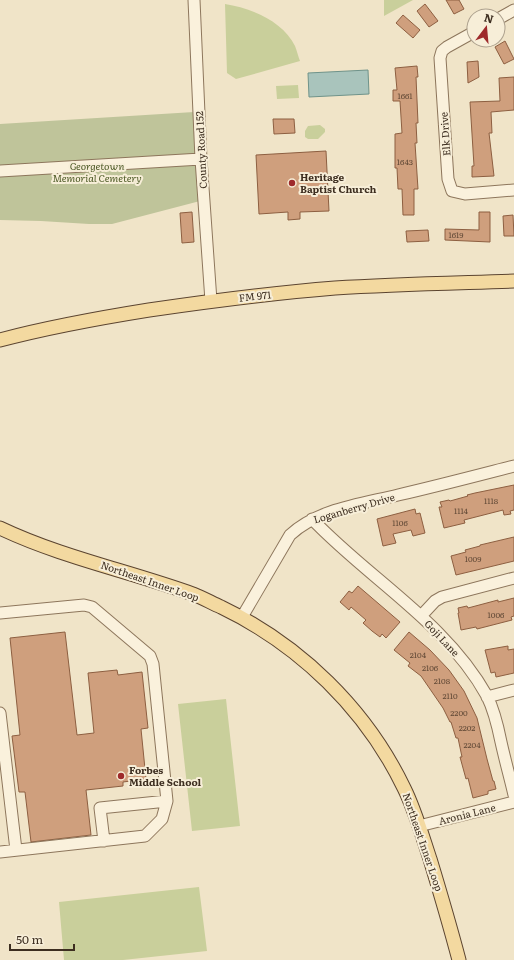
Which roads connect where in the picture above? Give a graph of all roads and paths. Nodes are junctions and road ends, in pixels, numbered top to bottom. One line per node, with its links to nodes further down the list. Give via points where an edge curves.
1 (194, 0): 3 (street, County Road 152)
2 (466, 36): 5 (street, Elk Drive, via 442,51 440,58 448,179 452,191 465,194)
3 (201, 159): 4 (street); 7 (street, County Road 152)
4 (0, 171)
5 (514, 190)
6 (514, 281): 7 (main road, FM 971 / FM 971, via 337,288)
7 (211, 301): 8 (main road, FM 971 / FM 971, via 76,323)
8 (0, 340)
9 (514, 466): 10 (street, Loganberry Drive, via 353,506)
10 (312, 519): 14 (street, Goji Lane, via 328,536); 15 (street, Loganberry Drive, via 290,535)
11 (0, 528): 15 (main road, Northeast Inner Loop, via 29,541 195,595)
12 (514, 578): 14 (street, via 442,597)
13 (0, 613): 20 (street, via 84,605 92,607 150,656 153,664)
14 (421, 616): 17 (street, Goji Lane, via 467,665)
15 (242, 617): 22 (main road, Northeast Inner Loop, via 273,636 311,666 347,702 378,741 404,788)
16 (514, 690): 17 (street)
17 (487, 697): 19 (street, Goji Lane, via 497,724)
18 (0, 713): 24 (street)
19 (514, 796)
20 (167, 801): 23 (street, via 162,819 145,836); 23 (street, via 100,808)
21 (514, 802): 22 (street, Aronia Lane)
22 (419, 826): 26 (main road, Northeast Inner Loop)
23 (104, 841): 24 (street)
24 (16, 850): 25 (street)
25 (0, 852)
26 (459, 960)

